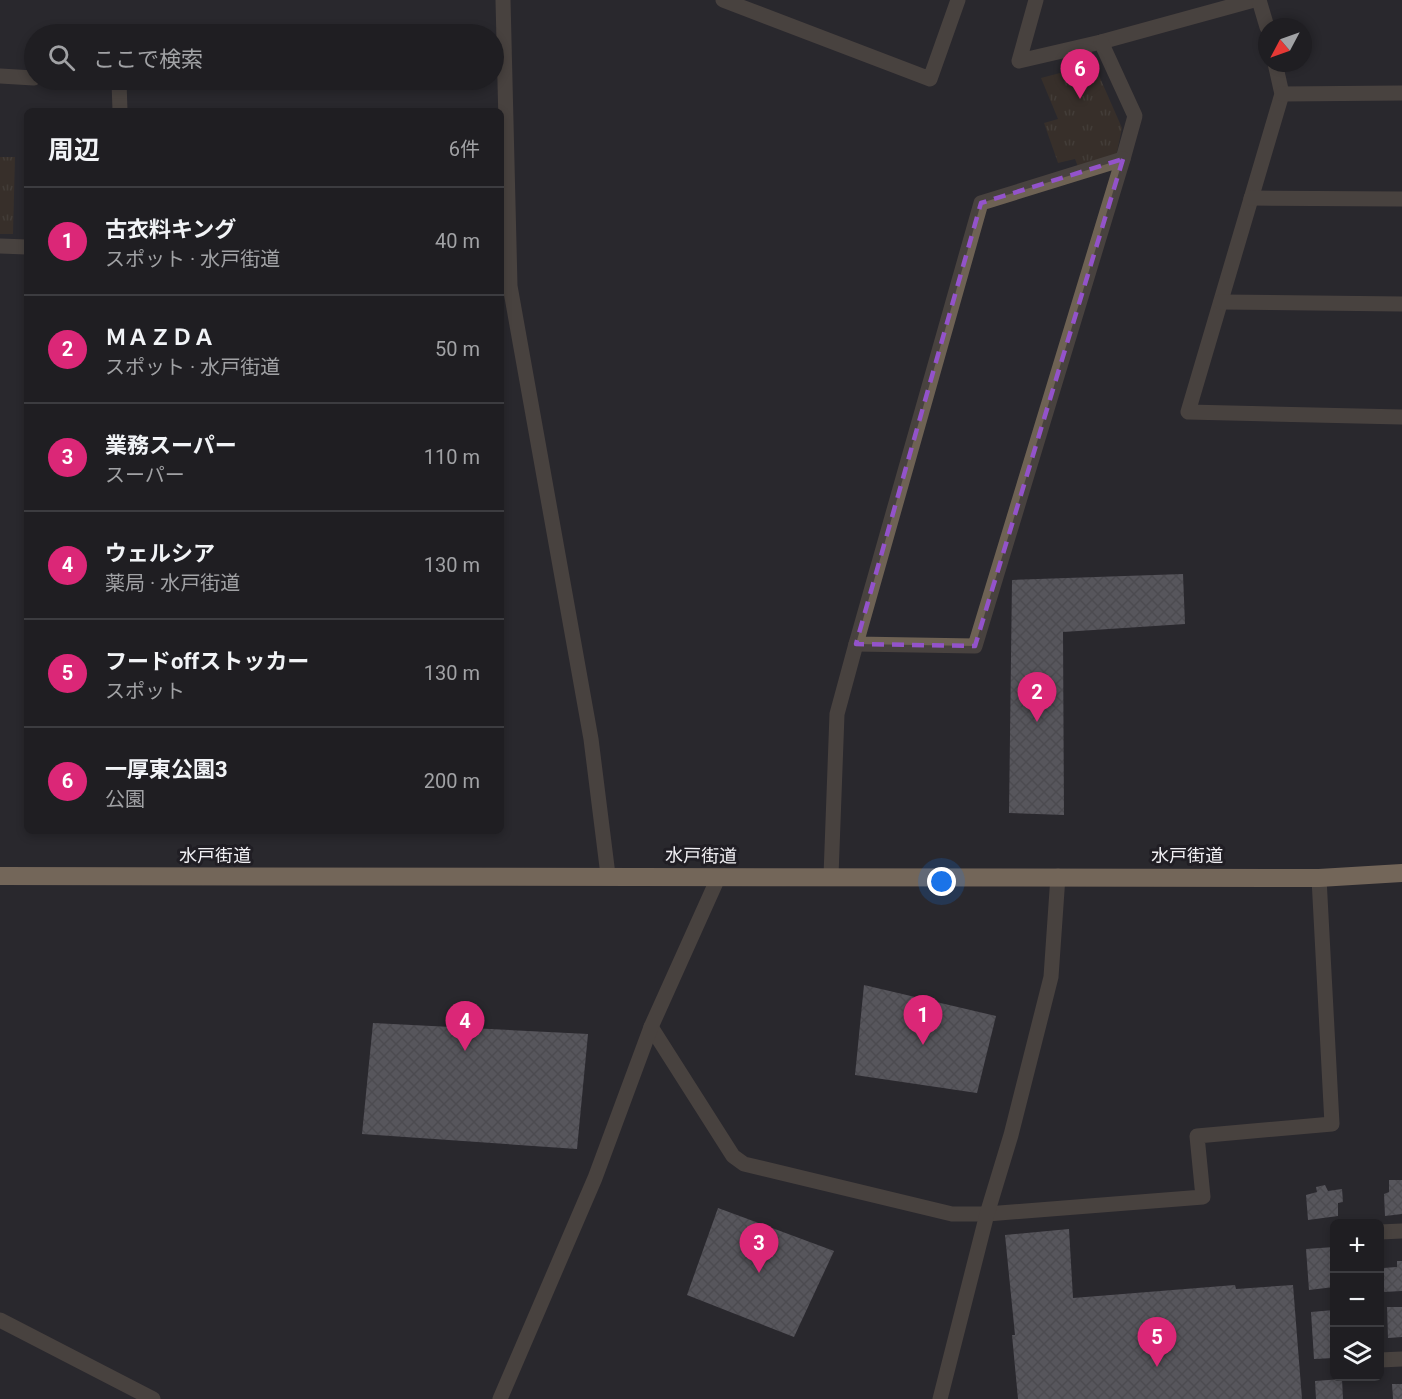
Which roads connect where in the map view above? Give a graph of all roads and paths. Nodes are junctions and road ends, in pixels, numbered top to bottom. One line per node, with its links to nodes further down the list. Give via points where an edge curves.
1 (503, 0): 7 (street)
2 (723, 0): 3 (street, via 930,79)
3 (958, 0)
4 (1036, 0): 9 (street, via 1019,61)
5 (1256, 0): 6 (street); 9 (street)
6 (1263, 18)
7 (504, 24)
8 (504, 41): 28 (street, via 510,286 591,739)
9 (1101, 42): 17 (street, via 1135,116)
10 (1277, 72): 15 (street)
11 (0, 76): 12 (street)
12 (24, 77)
13 (119, 90): 16 (street)
14 (1402, 93): 15 (street)
15 (1282, 94): 18 (street)
16 (120, 108)
17 (1123, 159): 25 (street, via 981,203); 25 (street, via 975,646)
18 (1251, 198): 19 (street); 22 (street)
19 (1402, 199)
20 (0, 246): 21 (street)
21 (24, 247)
22 (1221, 302): 23 (street); 24 (street, via 1188,412)
23 (1402, 304)
24 (1402, 417)
25 (856, 644): 29 (street, via 837,714)
26 (1402, 873): 32 (highway, 水戸街道)
27 (0, 876): 28 (highway, 水戸街道)
28 (608, 876): 31 (highway, 水戸街道)
29 (831, 876): 30 (highway, 水戸街道); 31 (highway, 水戸街道)
30 (1058, 876): 32 (highway, 水戸街道); 34 (street, via 1051,977)
31 (718, 878): 33 (street)
32 (1319, 878): 34 (street, via 1332,1124 1197,1136 1203,1197)
33 (651, 1027): 34 (street, via 733,1156 744,1164 952,1214); 41 (street, via 595,1178)
34 (987, 1214): 42 (street)
35 (1402, 1231): 36 (street)
36 (1384, 1232)
37 (0, 1320): 40 (street)
38 (1402, 1359): 39 (street)
39 (1384, 1360)
40 (153, 1399)
41 (500, 1399)
42 (940, 1399)

